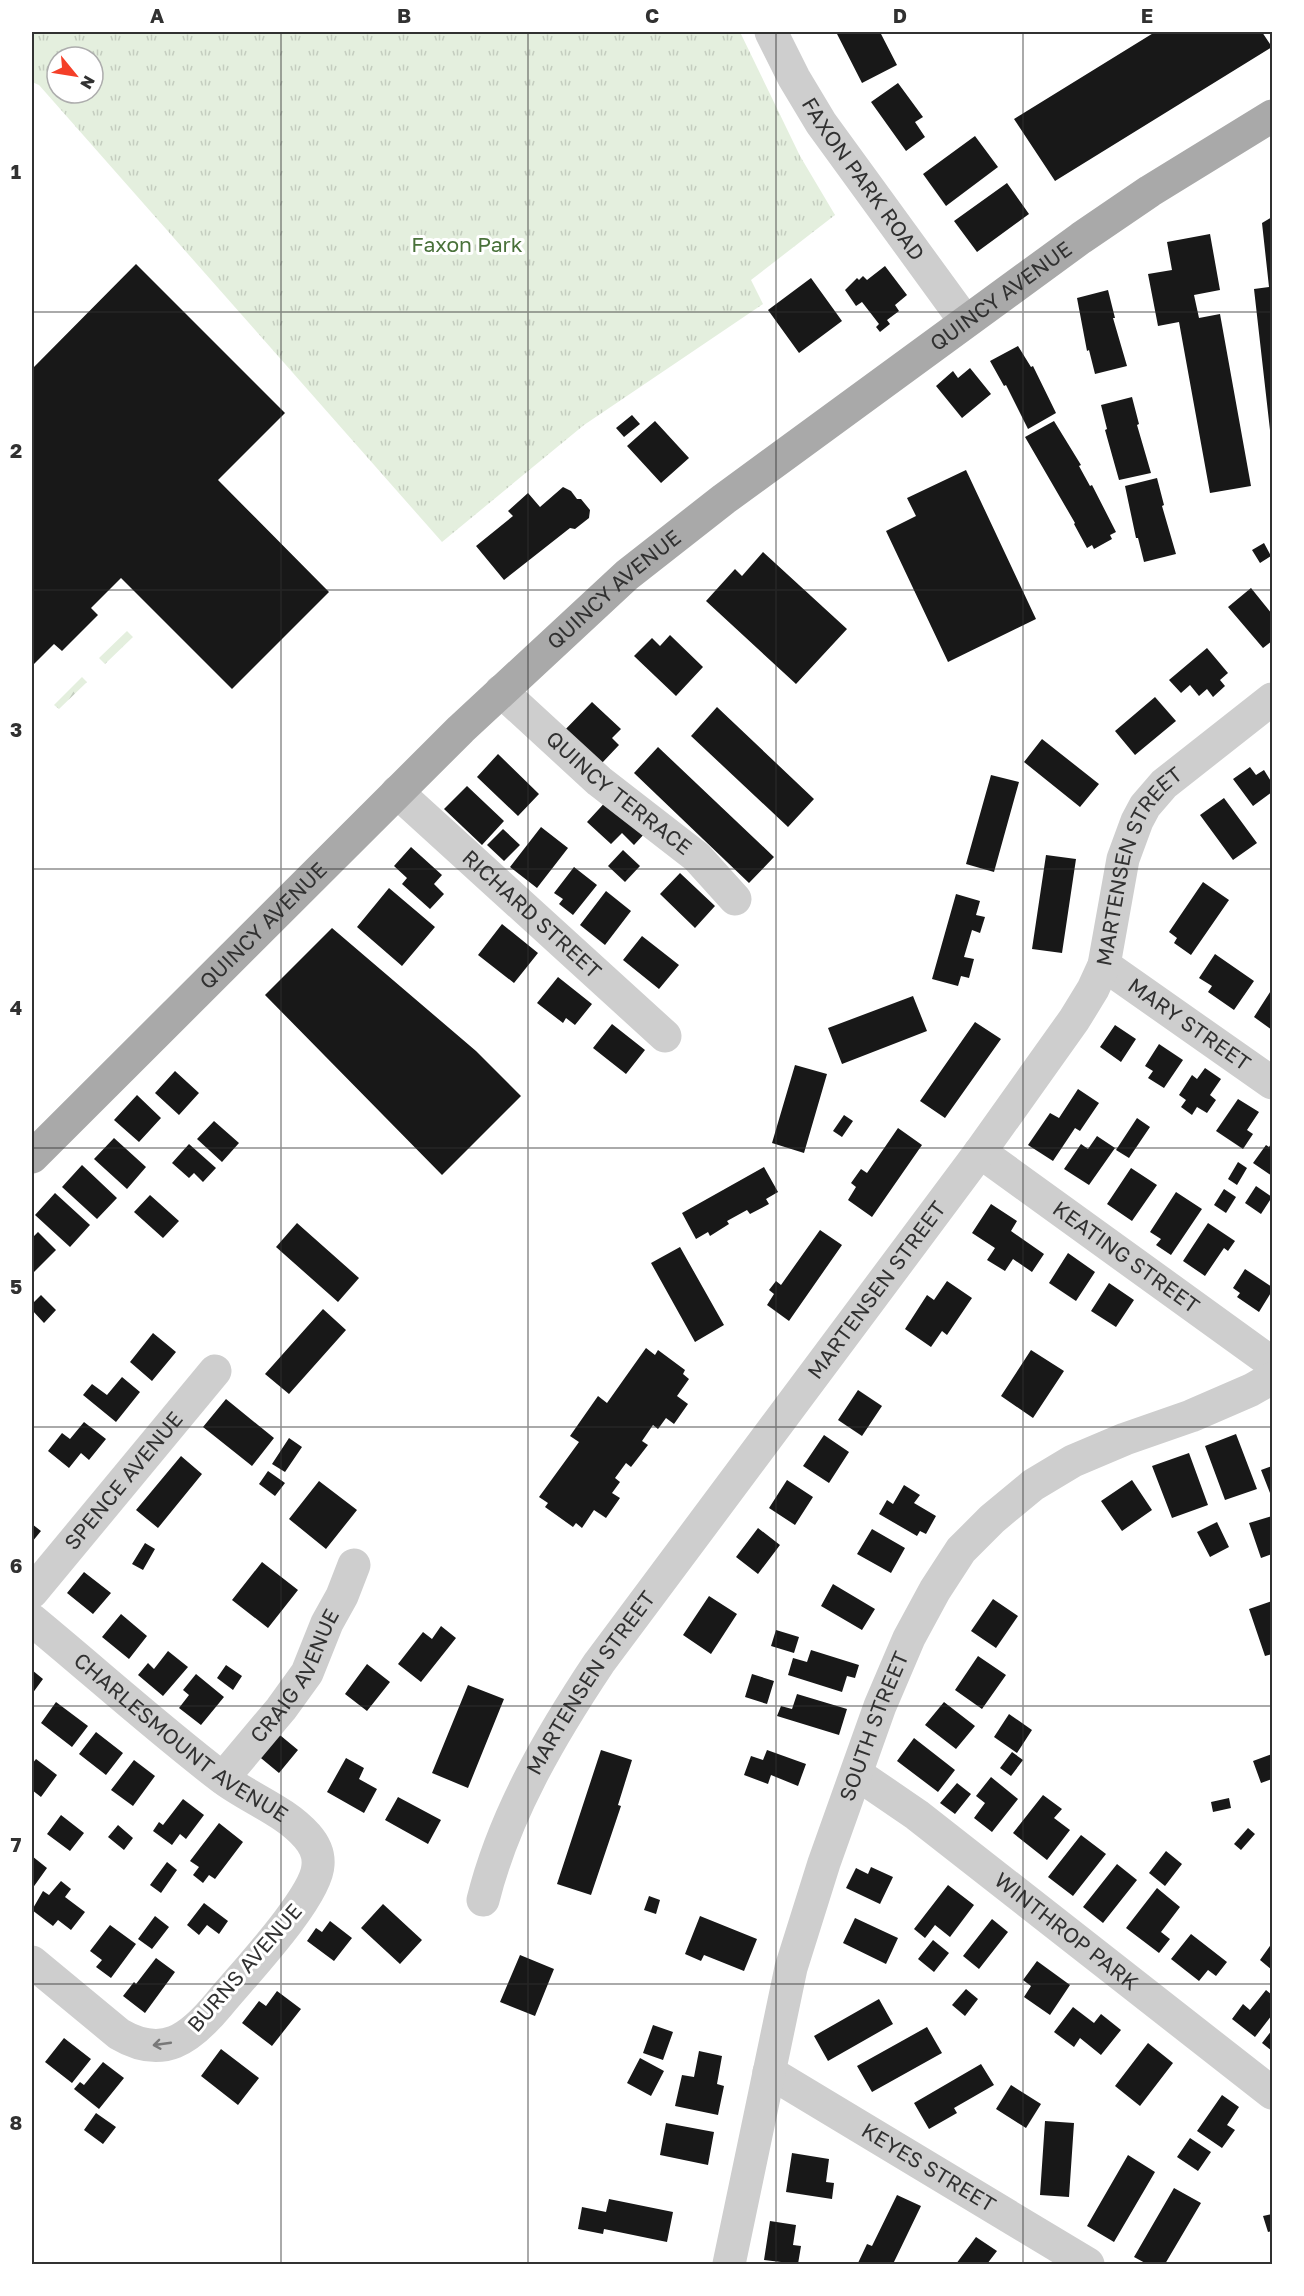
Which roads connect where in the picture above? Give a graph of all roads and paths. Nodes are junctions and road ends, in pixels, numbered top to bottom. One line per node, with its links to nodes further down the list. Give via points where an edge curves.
1 (771, 32): 3 (street, FAXON PARK ROAD, via 821,123)
2 (1272, 116): 3 (main road, QUINCY AVENUE, via 1114,215)
3 (965, 321): 4 (main road, QUINCY AVENUE, via 659,549)
4 (501, 691): 6 (main road, QUINCY AVENUE); 7 (street, QUINCY TERRACE, via 599,781 697,857)
5 (1272, 699): 8 (street, MARTENSEN STREET, via 1164,784 1145,806 1123,859)
6 (397, 792): 9 (street, RICHARD STREET); 12 (main road, QUINCY AVENUE)
7 (735, 899)
8 (1104, 965): 10 (street, MARY STREET); 11 (street, MARTENSEN STREET, via 1074,1020)
9 (665, 1036)
10 (1272, 1083)
11 (980, 1152): 13 (street, KEATING STREET); 22 (street, MARTENSEN STREET, via 599,1663 524,1792 498,1851)
12 (32, 1156)
13 (1272, 1363)
14 (215, 1371): 17 (street, SPENCE AVENUE)
15 (1272, 1378): 19 (street, SOUTH STREET, via 1191,1416 1073,1461 1033,1485 992,1519 961,1550 909,1638)
16 (354, 1565): 20 (street, CRAIG AVENUE, via 307,1673)
17 (32, 1592)
18 (32, 1620): 20 (street, CHARLESMOUNT AVENUE)
19 (857, 1774): 24 (street, SOUTH STREET, via 791,1968); 25 (street, WINTHROP PARK, via 917,1815)
20 (223, 1778): 21 (street, CHARLESMOUNT AVENUE, via 298,1827 314,1845)
21 (319, 1862): 23 (street, BURNS AVENUE, one-way to 23, via 305,1899 206,2020 181,2040 163,2046 134,2043)
22 (483, 1899)
23 (32, 1962)
24 (769, 2072): 26 (street, SOUTH STREET); 27 (street, KEYES STREET)
25 (1272, 2093)
26 (729, 2265)
27 (1088, 2265)

